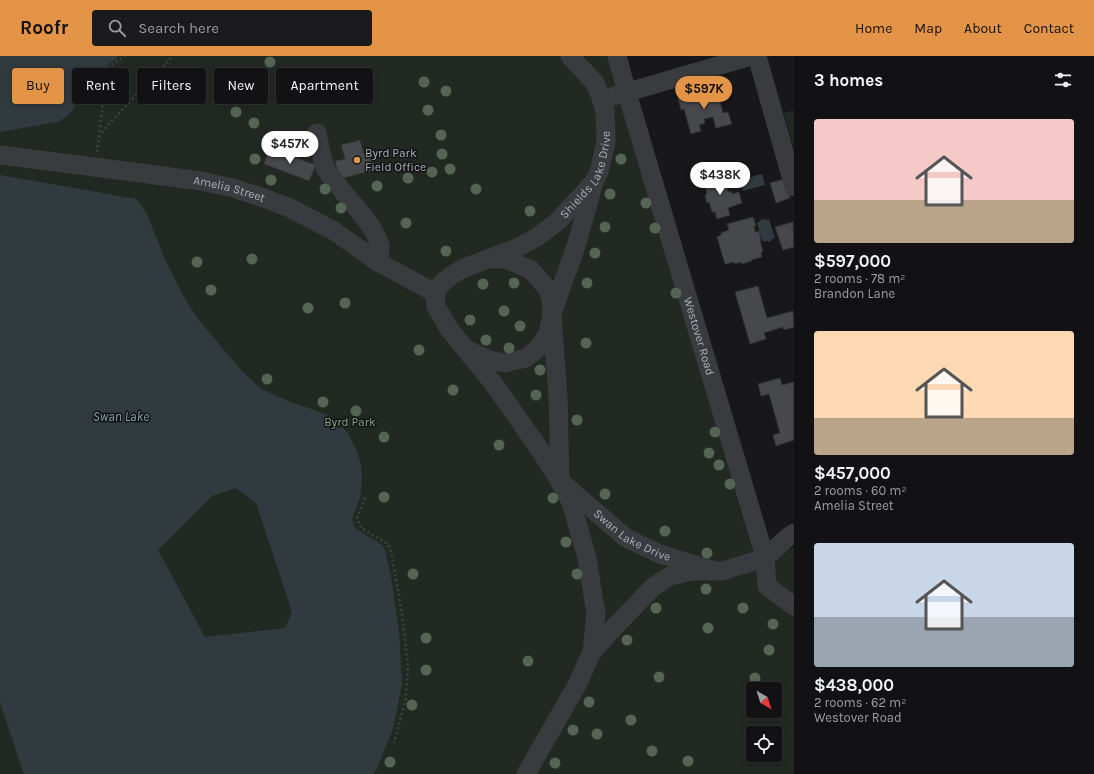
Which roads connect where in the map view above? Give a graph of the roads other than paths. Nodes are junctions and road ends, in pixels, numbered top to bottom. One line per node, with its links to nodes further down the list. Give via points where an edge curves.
1 (570, 56): 6 (street, Shields Lake Drive, via 595,83)
2 (617, 56): 5 (street, Westover Road)
3 (752, 56): 5 (street)
4 (757, 56): 10 (street)
5 (627, 93): 6 (street); 18 (street, Westover Road)
6 (602, 100): 9 (street, Shields Lake Drive, via 606,142)
7 (317, 133): 12 (street, via 325,168 376,234 380,246)
8 (4, 156): 12 (street, Amelia Street, via 156,174 233,188 288,207 334,231)
9 (594, 182): 11 (street, Shields Lake Drive, via 557,222 537,237); 14 (street, Swan Lake Drive, via 577,243)
10 (794, 187)
11 (488, 260): 13 (street, Shields Lake Drive, via 452,275); 14 (street, Shields Lake Drive, via 505,259 530,269 548,289)
12 (378, 262): 13 (street, Amelia Street)
13 (435, 293): 15 (street, Swan Lake Drive, via 436,306 449,329)
14 (552, 314): 15 (street, Swan Lake Drive, via 548,334 538,348 526,358 504,363 489,360); 16 (street, Swan Lake Drive)
15 (466, 350): 16 (street, Swan Lake Drive, via 493,383)
16 (560, 481): 19 (street, Swan Lake Drive, via 626,538 660,554); 21 (street, Swan Lake Drive, via 571,502 587,558 596,614)
17 (794, 533): 18 (street)
18 (765, 558): 19 (street, Swan Lake Drive, via 722,572); 20 (street, Westover Road, via 767,586)
19 (716, 571): 21 (street, Swan Lake Drive, via 692,570 670,576 653,587)
20 (794, 606)
21 (592, 652): 22 (street, Swan Lake Drive, via 577,685)
22 (526, 774)

